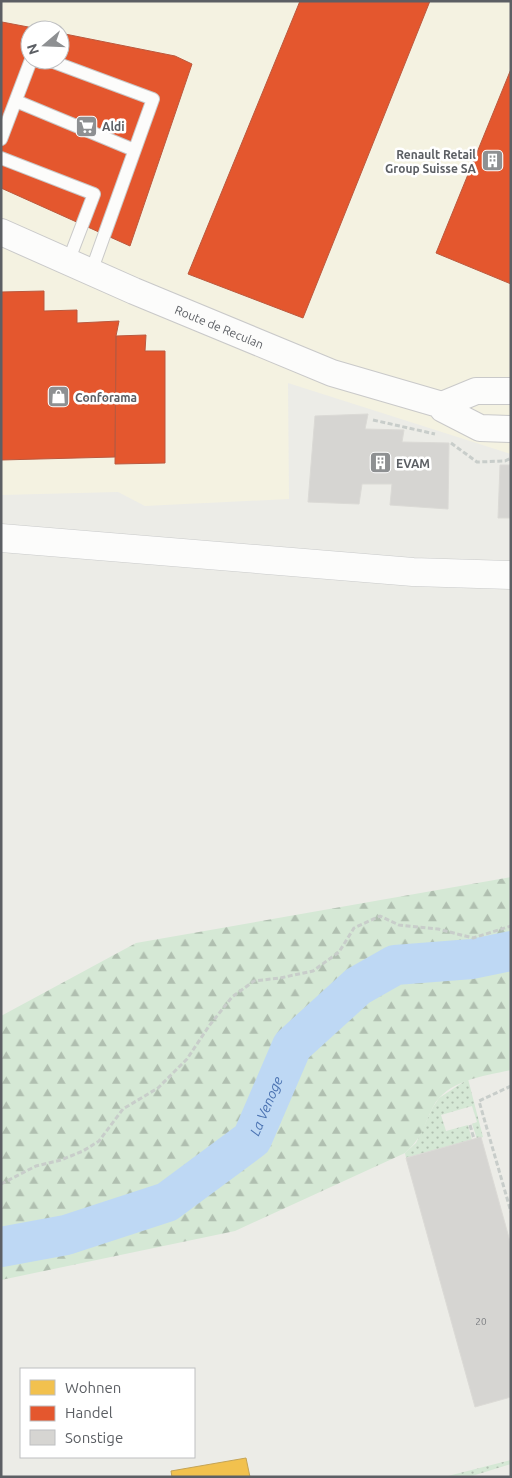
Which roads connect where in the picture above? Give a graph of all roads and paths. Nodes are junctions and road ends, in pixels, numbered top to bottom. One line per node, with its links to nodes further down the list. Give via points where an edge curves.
1 (70, 68): 5 (lane, via 153,99)
2 (27, 70): 3 (lane)
3 (16, 101): 4 (lane); 5 (lane)
4 (1, 139)
5 (134, 150): 8 (lane)
6 (1, 158): 8 (lane, via 94,194)
7 (1, 232): 8 (street, Route de Reculan)
8 (80, 267): 10 (street, Route de Reculan, via 332,373)
9 (511, 391): 10 (street, via 476,391)
10 (442, 405): 12 (street, Route de Reculan, via 480,428)
11 (373, 420): 13 (path)
12 (511, 429)
13 (441, 435)
14 (448, 441): 15 (path, via 478,462)
15 (511, 458)
16 (1, 538): 17 (main road, via 413,572)
17 (511, 575)
18 (511, 926): 22 (path, via 473,938 438,929 399,925 380,916 354,928 339,952 313,971 254,981 232,997 188,1059 158,1088 123,1109 99,1141 83,1151 36,1166)
19 (511, 1086): 23 (path, via 479,1101)
20 (470, 1125): 21 (path)
21 (474, 1139)
22 (1, 1184)
23 (511, 1212)

